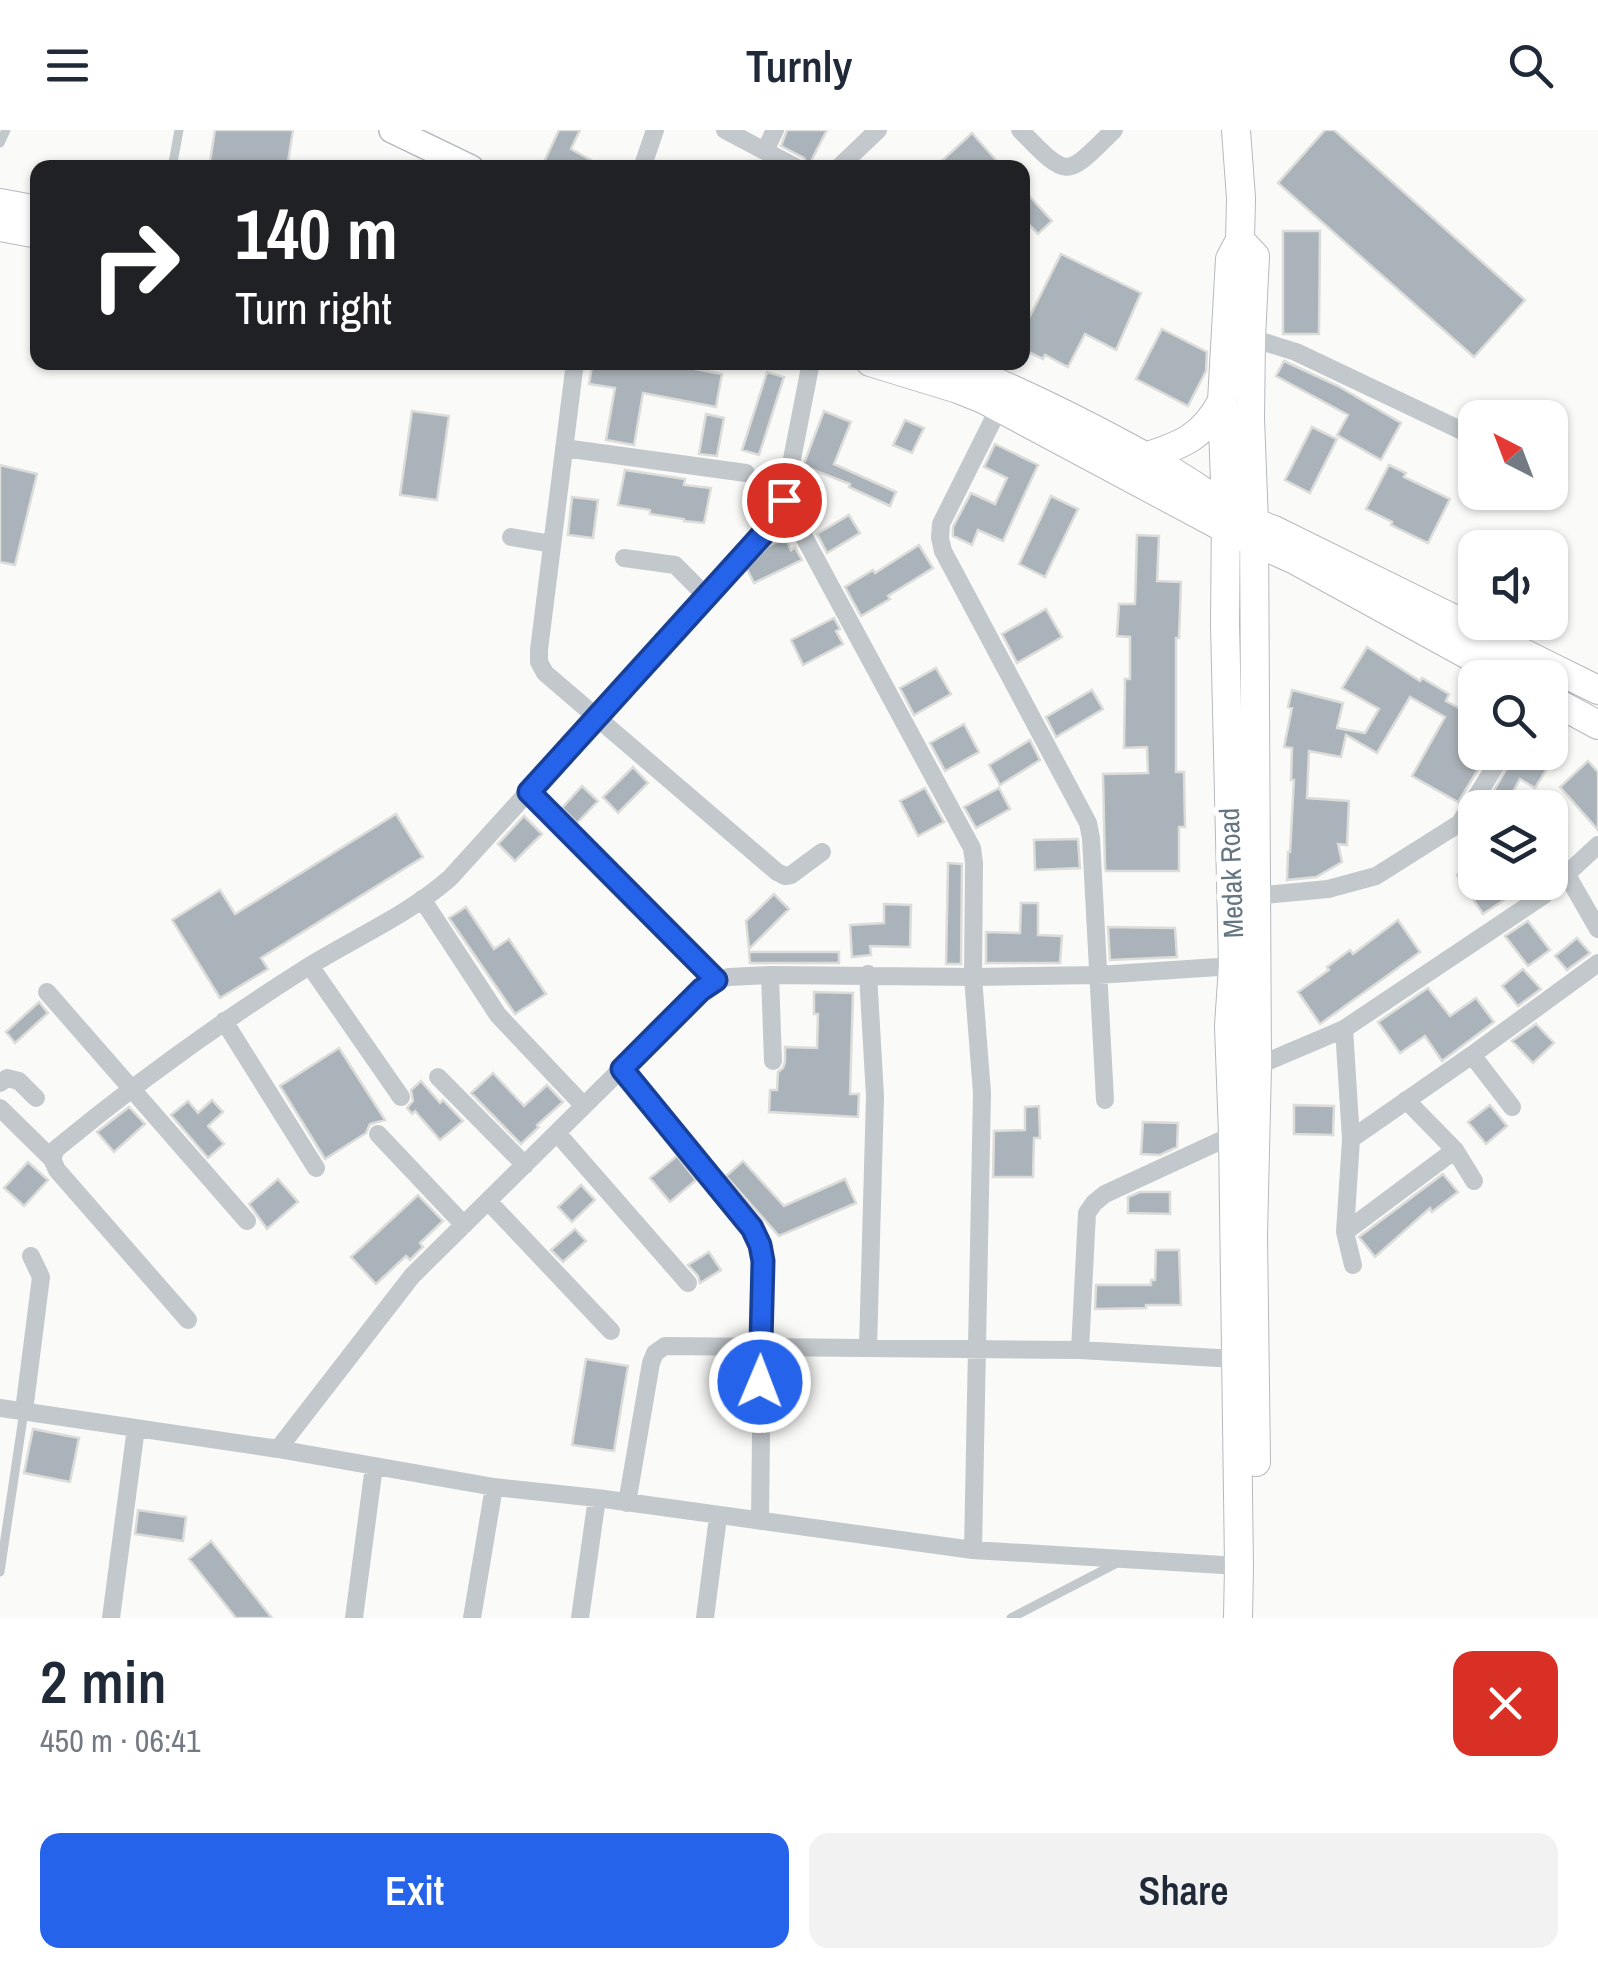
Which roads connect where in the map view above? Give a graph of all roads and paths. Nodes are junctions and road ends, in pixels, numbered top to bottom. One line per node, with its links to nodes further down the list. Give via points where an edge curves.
1 (6, 130): 11 (lane)
2 (179, 130): 13 (lane)
3 (392, 130): 14 (street)
4 (655, 130): 15 (street)
5 (725, 130): 12 (street)
6 (775, 130): 12 (street)
7 (878, 130): 17 (street)
8 (1020, 130): 9 (street, via 1062,168 1084,159)
9 (1114, 130)
10 (1236, 130): 22 (main road, Medak Road)
11 (0, 143)
12 (766, 151): 16 (street)
13 (173, 160)
14 (454, 160)
15 (645, 160)
16 (782, 160)
17 (846, 160)
18 (0, 203): 19 (main road)
19 (30, 209)
20 (0, 228): 21 (main road)
21 (30, 233)
22 (1240, 240): 23 (main road, via 1255,256); 28 (main road, Medak Road, via 1230,259)
23 (1251, 338): 30 (street, via 1296,352); 36 (main road)
24 (574, 370): 31 (street)
25 (809, 370): 34 (street)
26 (896, 370): 29 (main road)
27 (968, 370): 32 (main road)
28 (1222, 401): 32 (main road, via 1207,427 1189,440); 35 (main road, Medak Road)
29 (999, 408): 35 (main road); 61 (street, via 940,538 1088,822)
30 (1458, 430)
31 (564, 448): 33 (street); 38 (street)
32 (1144, 456): 35 (main road)
33 (746, 473)
34 (784, 500): 40 (street); 62 (street, via 972,848)
35 (1226, 519): 36 (main road); 58 (main road, Medak Road)
36 (1254, 532): 41 (main road); 42 (main road, via 1274,530); 52 (main road)
37 (512, 537): 38 (street)
38 (552, 544): 44 (street, via 540,662)
39 (624, 558): 40 (street, via 675,565)
40 (706, 596): 44 (street)
41 (1477, 660)
42 (1598, 690)
43 (1568, 710): 45 (main road)
44 (596, 716): 47 (street); 49 (street, via 777,872 791,875)
45 (1598, 726)
46 (1493, 770): 52 (street, via 1460,822 1376,876 1328,890)
47 (529, 792): 53 (street); 63 (street)
48 (1598, 845): 50 (street)
49 (822, 852)
50 (1568, 875)
51 (1568, 878): 55 (street)
52 (1256, 896): 69 (main road)
53 (422, 899): 57 (street); 79 (street, via 498,1015)
54 (1536, 900): 66 (street)
55 (1598, 930)
56 (1598, 963): 67 (street)
57 (310, 966): 65 (street); 74 (street)
58 (1234, 966): 61 (street); 78 (main road, Medak Road, via 1230,1026)
59 (868, 974): 60 (street); 62 (street); 101 (street, via 876,1096)
60 (770, 975): 63 (street); 68 (street)
61 (1098, 975): 62 (street); 76 (street)
62 (973, 977): 102 (street, via 982,1093)
63 (716, 980): 70 (street)
64 (47, 992): 73 (street)
65 (224, 1021): 73 (street); 89 (street)
66 (1344, 1028): 69 (street); 85 (street)
67 (1472, 1056): 77 (street); 81 (street)
68 (773, 1061)
69 (1257, 1066): 78 (main road)
70 (622, 1069): 79 (street); 100 (street, via 752,1228 763,1261)
71 (438, 1077): 88 (street)
72 (0, 1083): 75 (street, via 19,1082)
73 (132, 1088): 87 (street); 92 (street)
74 (401, 1097)
75 (36, 1098)
76 (1105, 1100)
77 (1406, 1100): 85 (street); 86 (street)
78 (1244, 1104): 84 (main road, Medak Road); 126 (main road, via 1253,1236)
79 (584, 1106): 83 (street)
80 (0, 1108): 87 (street)
81 (1512, 1108)
82 (378, 1134): 93 (street)
83 (556, 1134): 88 (street); 97 (street)
84 (1233, 1135): 103 (street, via 1094,1202 1087,1213); 104 (main road, Medak Road)
85 (1351, 1139): 94 (street)
86 (1455, 1150): 90 (street); 94 (street)
87 (52, 1159): 98 (street)
88 (525, 1165): 91 (street)
89 (316, 1168)
90 (1474, 1181)
91 (488, 1201): 93 (street); 99 (street)
92 (247, 1222)
93 (464, 1224): 108 (street, via 400,1290)
94 (1345, 1232): 96 (street)
95 (31, 1256): 106 (street, via 41,1277)
96 (1353, 1265)
97 (688, 1283)
98 (188, 1320)
99 (611, 1330)
100 (761, 1348): 101 (street); 112 (street, via 666,1346 655,1354); 114 (street)
101 (868, 1348): 102 (street)
102 (976, 1349): 103 (street); 115 (street)
103 (1080, 1350): 104 (street)
104 (1234, 1359): 117 (main road, Medak Road)
105 (0, 1408): 106 (street)
106 (24, 1411): 107 (street); 118 (lane)
107 (136, 1428): 108 (street); 119 (street)
108 (278, 1450): 109 (street)
109 (374, 1466): 110 (street); 120 (street)
110 (494, 1487): 111 (street); 121 (street)
111 (597, 1498): 112 (street); 122 (street)
112 (627, 1503): 113 (street)
113 (718, 1517): 114 (street); 123 (street)
114 (760, 1521): 115 (street)
115 (974, 1550): 116 (street)
116 (1123, 1560): 117 (street); 124 (lane)
117 (1239, 1566): 125 (main road, Medak Road)
118 (0, 1572)
119 (111, 1618)
120 (354, 1618)
121 (472, 1618)
122 (580, 1618)
123 (705, 1618)
124 (1011, 1618)
125 (1238, 1618)
126 (1257, 1618)

